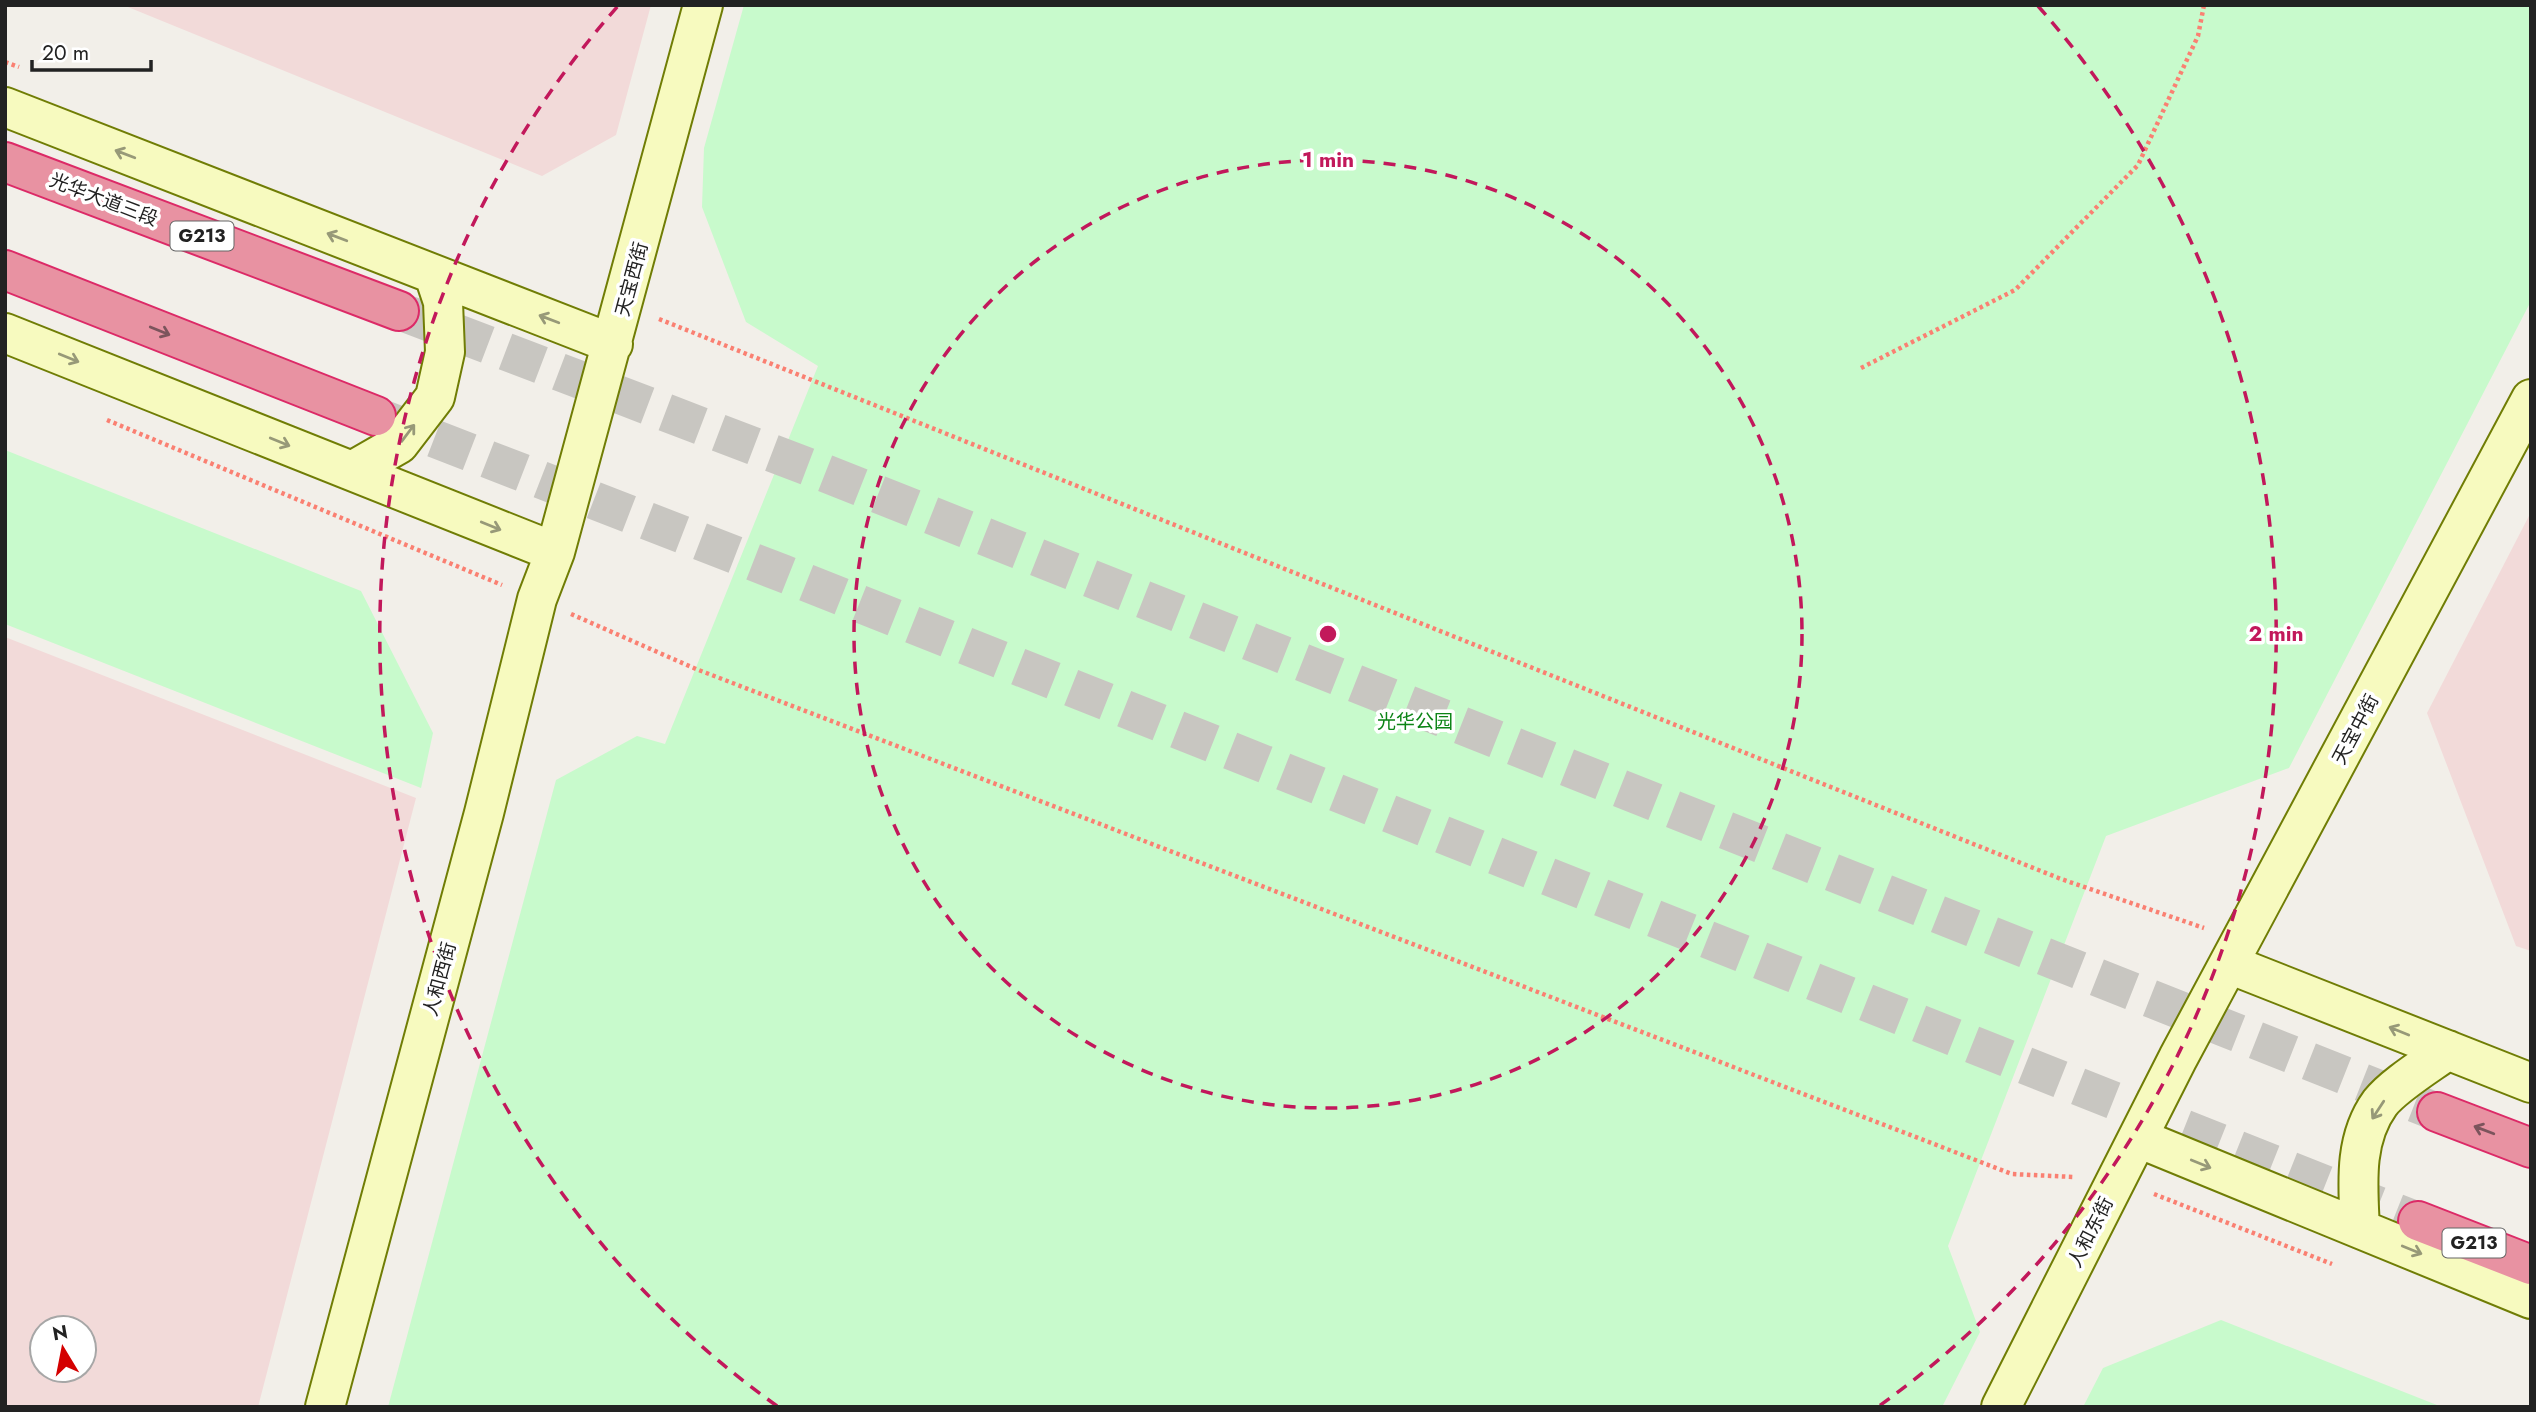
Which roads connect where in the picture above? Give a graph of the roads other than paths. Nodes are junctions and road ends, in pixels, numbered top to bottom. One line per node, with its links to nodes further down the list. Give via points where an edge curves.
1 (703, 5): 8 (street, 天宝西街)
2 (5, 107): 5 (street, one-way to 2)
3 (5, 162): 6 (highway, 光华大道三段 / G213)
4 (5, 270): 10 (highway, one-way to 10)
5 (434, 275): 8 (street, one-way to 5); 11 (street, one-way to 5, via 399,444 435,397 445,352 443,302)
6 (398, 311)
7 (5, 333): 11 (street, one-way to 11)
8 (613, 344): 12 (street, 天宝西街)
9 (2531, 399): 13 (street, 天宝中街)
10 (376, 416)
11 (352, 471): 12 (street, one-way to 12)
12 (555, 552): 24 (street, 人和西街, via 537,599)
13 (2235, 952): 14 (street, one-way to 13); 15 (street, 天宝中街)
14 (2448, 1050): 16 (street); 21 (street, one-way to 21, via 2381,1102 2365,1131 2358,1168)
15 (2178, 1058): 18 (street, 人和东街)
16 (2531, 1083)
17 (2437, 1112): 19 (highway, one-way to 17)
18 (2138, 1138): 21 (street, one-way to 21); 25 (street, 人和东街)
19 (2531, 1148)
20 (2418, 1220): 22 (highway, G213)
21 (2360, 1229): 23 (street, one-way to 23)
22 (2531, 1265)
23 (2531, 1299)
24 (325, 1407)
25 (2001, 1407)

